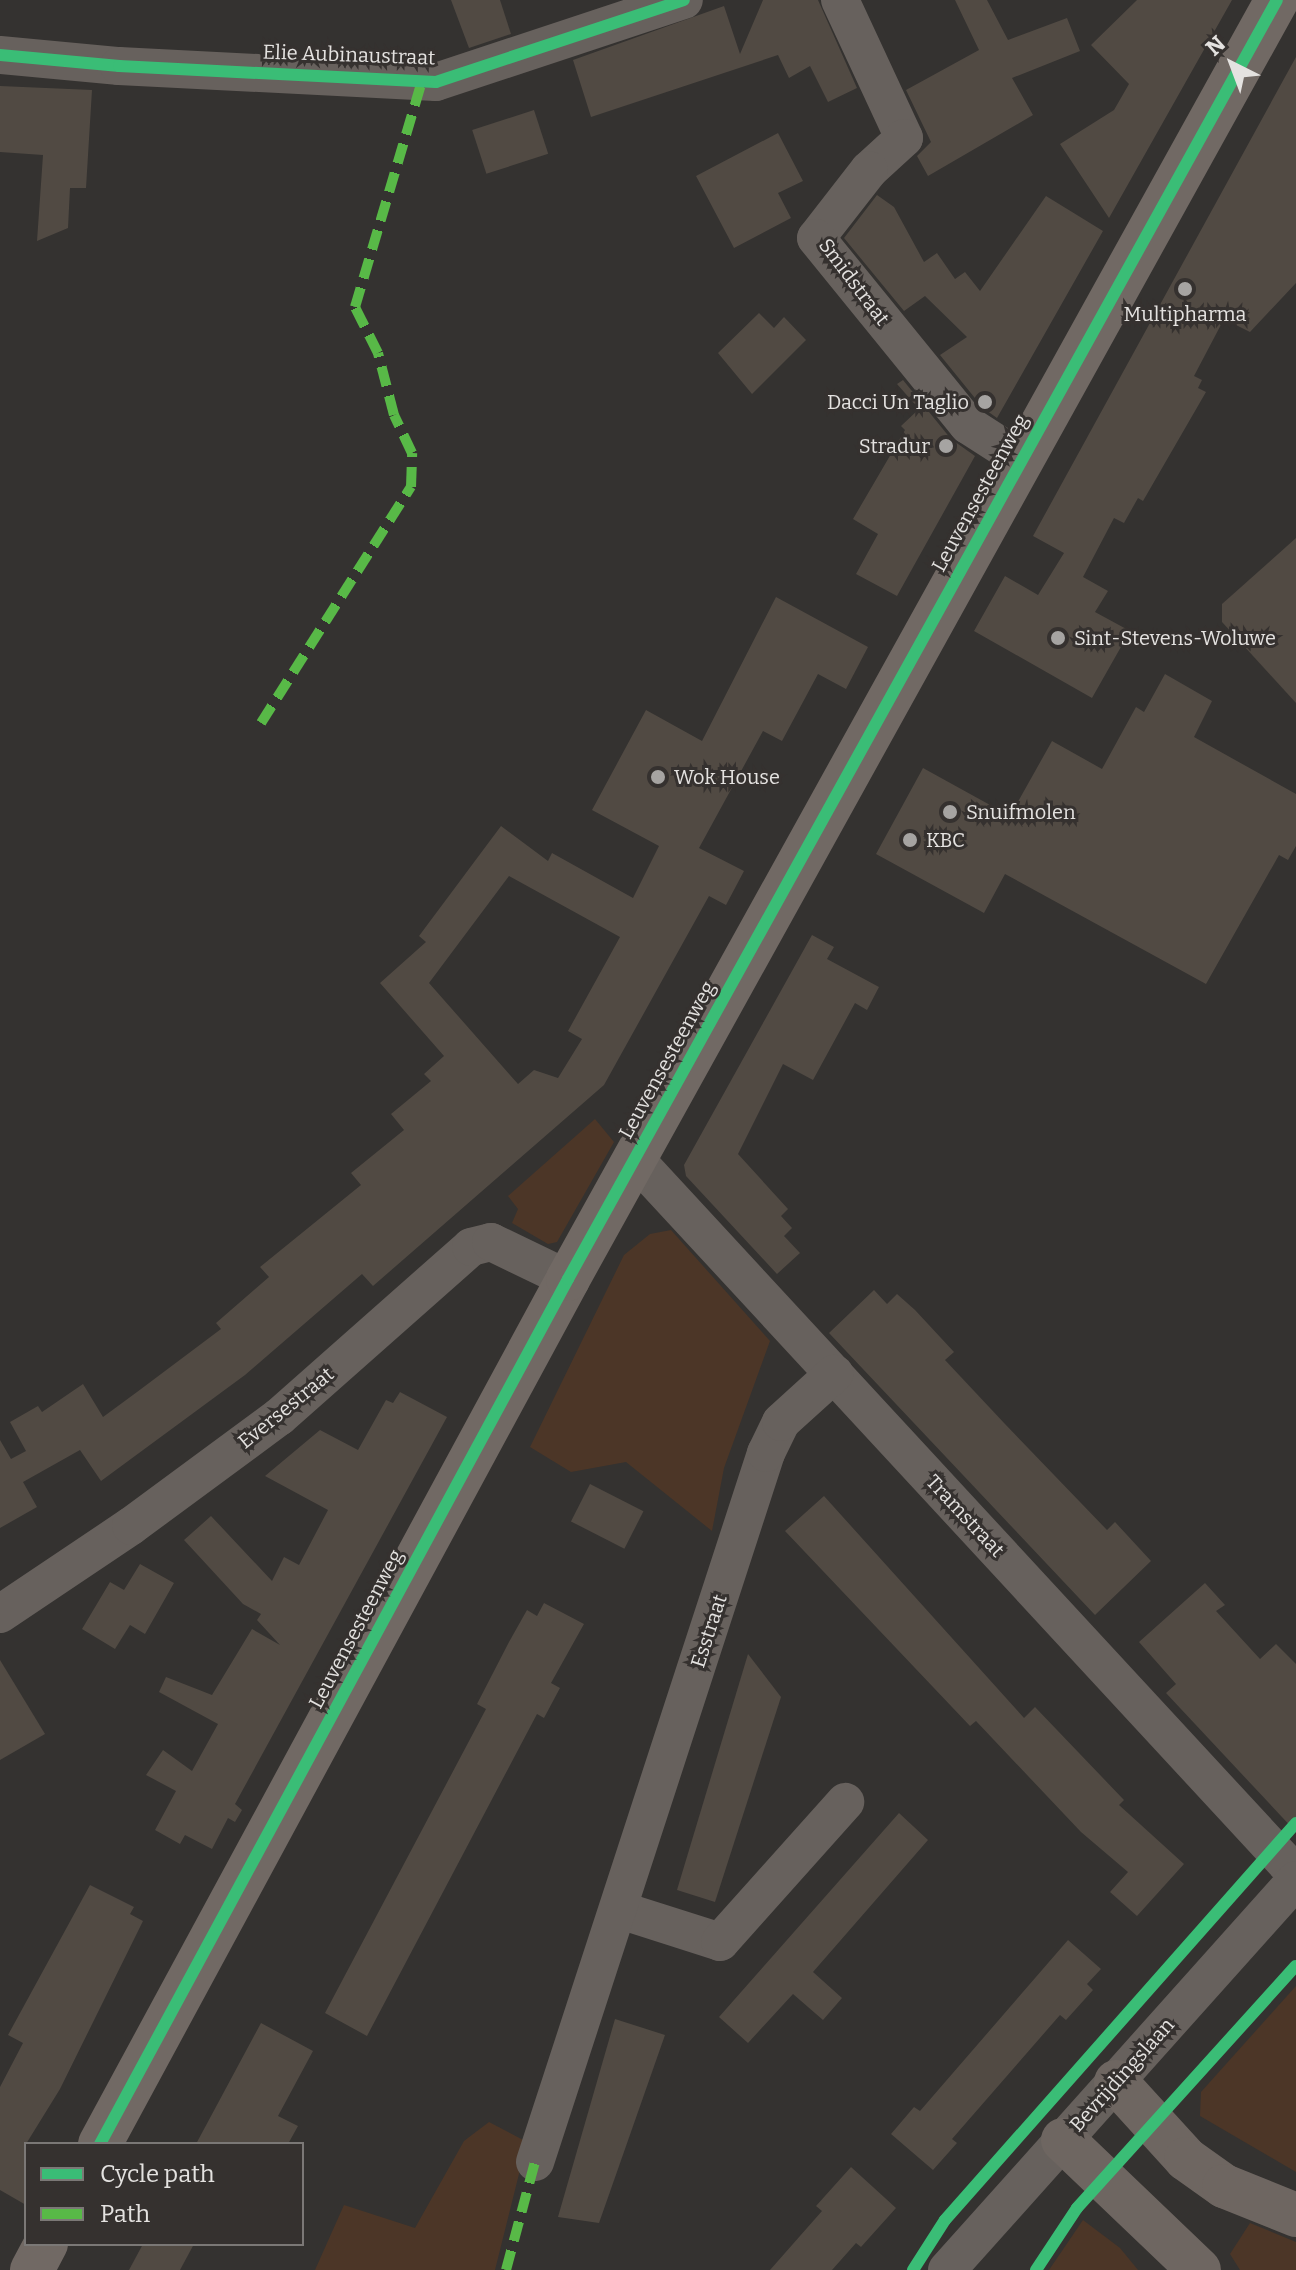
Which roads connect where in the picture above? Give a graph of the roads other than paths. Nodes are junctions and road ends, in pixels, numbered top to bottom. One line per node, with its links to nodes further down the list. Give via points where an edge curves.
1 (684, 0): 4 (street, Elie Aubinaustraat, via 436,82)
2 (840, 0): 5 (street, Smidstraat, via 904,138 869,170 816,238 968,425)
3 (1277, 0): 5 (main road, Leuvensesteenweg)
4 (0, 55)
5 (1021, 459): 6 (main road, Leuvensesteenweg)
6 (635, 1159): 7 (main road, Leuvensesteenweg); 8 (street, Tramstraat)
7 (568, 1279): 9 (street, Eversestraat, via 491,1242 471,1247 279,1417); 15 (main road, Leuvensesteenweg)
8 (834, 1374): 11 (street, Tramstraat); 12 (street, Esstraat, via 781,1422 766,1453)
9 (0, 1614)
10 (845, 1802): 12 (street, via 720,1942)
11 (1296, 1877): 13 (street, Bevrijdingslaan)
12 (620, 1910): 16 (street, Esstraat)
13 (1116, 2082): 14 (street, Bevrijdingslaan); 17 (highway, via 1186,2159 1224,2186)
14 (1063, 2140): 20 (street, Bevrijdingslaan); 21 (highway)
15 (101, 2142)
16 (535, 2162)
17 (1296, 2215)
18 (45, 2246): 19 (main road)
19 (32, 2270)
20 (947, 2270)
21 (1199, 2270)

